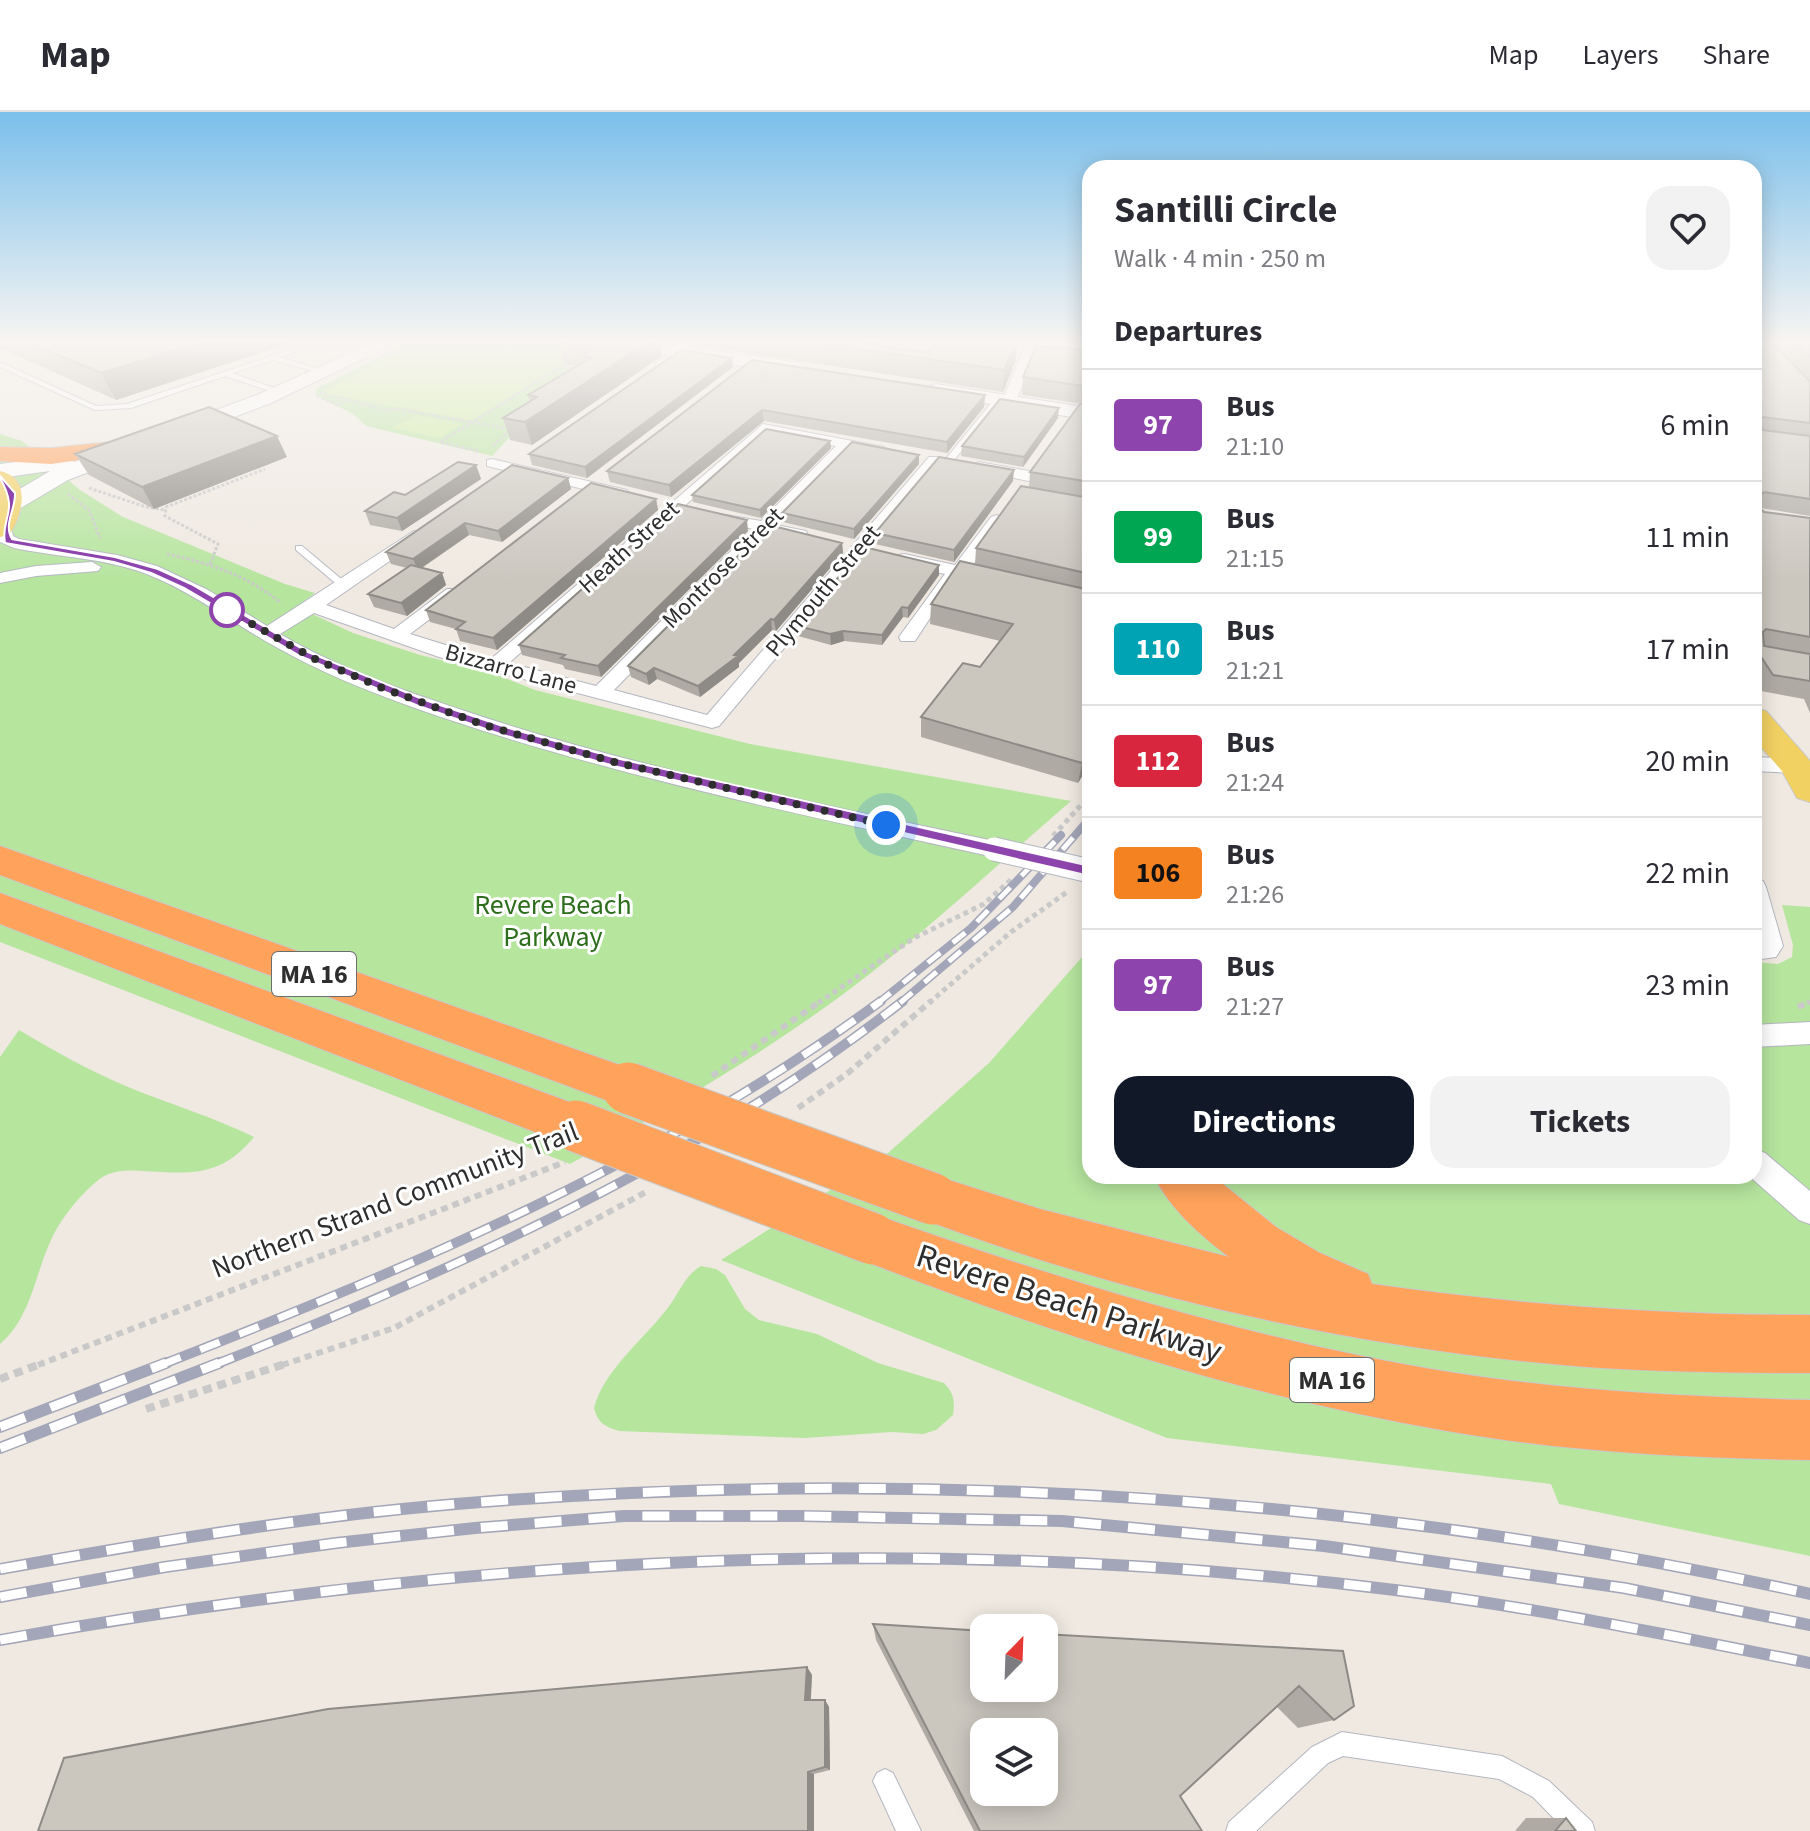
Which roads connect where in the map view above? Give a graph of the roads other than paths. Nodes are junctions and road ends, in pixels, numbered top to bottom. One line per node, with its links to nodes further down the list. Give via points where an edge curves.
1 (202, 421): 3 (main road)
2 (976, 421): 8 (lane)
3 (159, 437): 5 (main road); 16 (main road, via 60,475)
4 (846, 445): 8 (street); 15 (street, Heath Street, via 763,428); 18 (street, Montrose Street)
5 (120, 448): 6 (highway, via 51,456); 11 (main road, via 46,467)
6 (0, 454)
7 (531, 456): 10 (street)
8 (927, 458): 21 (street, Plymouth Street); 22 (street, via 1034,470)
9 (492, 463): 10 (street)
10 (513, 468): 13 (street); 14 (street)
11 (0, 471)
12 (0, 478): 16 (main road, via 9,487)
13 (490, 483)
14 (633, 496)
15 (668, 504): 18 (street); 32 (street, Heath Street)
16 (5, 519): 23 (street, via 5,538 14,543 115,560)
17 (429, 526): 27 (street)
18 (765, 526): 19 (street); 33 (street, Montrose Street)
19 (819, 539)
20 (299, 548): 27 (lane)
21 (866, 550): 22 (street); 34 (street, Plymouth Street)
22 (956, 571): 26 (street); 31 (street)
23 (163, 575): 24 (street, via 89,567); 29 (street)
24 (0, 578)
25 (472, 579): 30 (street)
26 (1002, 582)
27 (343, 585): 28 (street)
28 (312, 606): 29 (street); 30 (street, Bizzarro Lane)
29 (267, 634): 39 (street, bridge, via 380,687 519,735 659,773)
30 (395, 637): 32 (street, Bizzarro Lane)
31 (908, 637)
32 (496, 665): 33 (street, Bizzarro Lane)
33 (601, 692): 34 (street, Bizzarro Lane)
34 (712, 722)
35 (1762, 727): 37 (main road)
36 (1762, 766): 37 (street)
37 (1805, 777)
38 (0, 860): 46 (highway, Revere Beach Parkway / MA 16, bridge, via 1068,1244 1327,1306)
39 (1082, 869)
40 (0, 908): 48 (highway, Revere Beach Parkway / MA 16, bridge, via 575,1142 1141,1333 1281,1370 1426,1399 1573,1418)
41 (1810, 1033): 42 (street)
42 (1762, 1036)
43 (1762, 1169): 45 (street)
44 (1187, 1184): 46 (highway, via 1234,1230 1291,1267 1371,1301)
45 (1810, 1210)
46 (1461, 1326): 47 (highway, Revere Beach Parkway / MA 16, via 1612,1340)
47 (1810, 1344)
48 (1810, 1430)
49 (885, 1781): 50 (lane)
50 (909, 1831)
51 (1238, 1831): 52 (lane, via 1320,1755 1342,1744 1502,1768 1541,1789)
52 (1583, 1831)

